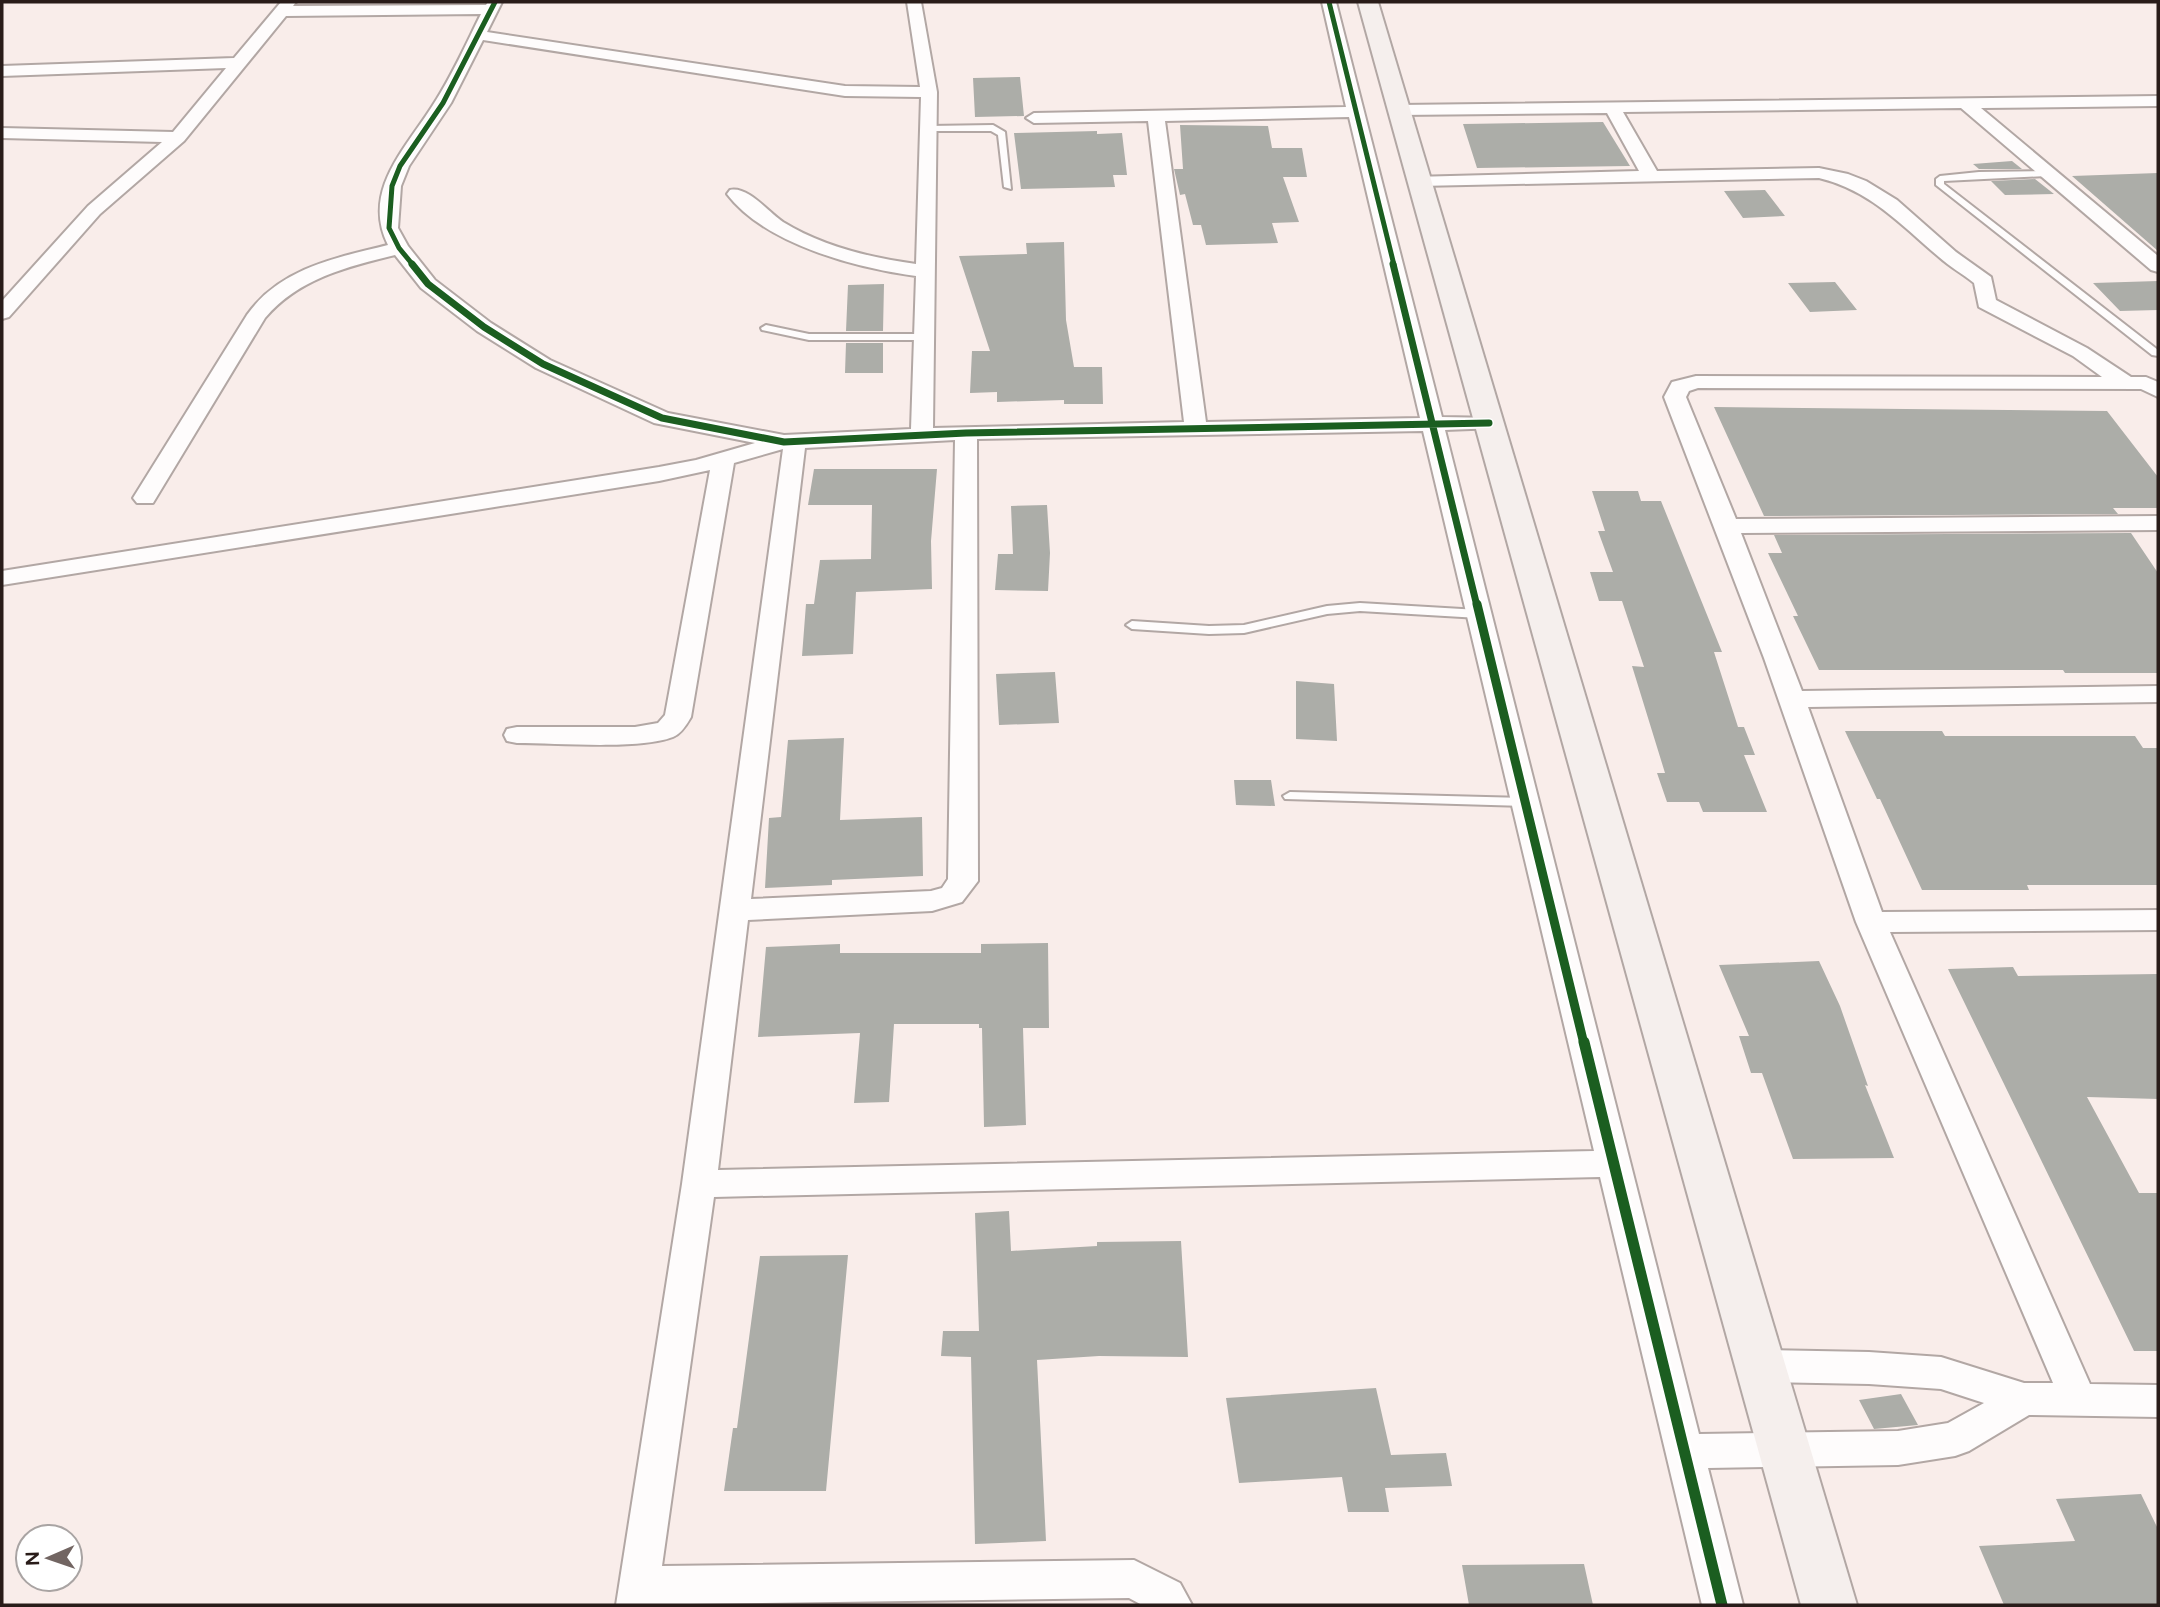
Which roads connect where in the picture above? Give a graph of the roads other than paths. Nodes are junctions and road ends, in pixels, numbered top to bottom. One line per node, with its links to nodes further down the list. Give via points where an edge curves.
1 (914, 2): 9 (street)
2 (1329, 2): 14 (street)
3 (1367, 2): 13 (main road)
4 (493, 5): 5 (street); 6 (street)
5 (286, 6): 7 (street)
6 (478, 35): 9 (street, via 845,91); 25 (street, via 392,186 389,228)
7 (240, 63): 8 (street); 19 (street)
8 (2, 71)
9 (929, 92): 17 (street)
10 (2158, 102): 11 (street)
11 (1966, 104): 12 (street); 20 (street)
12 (1613, 109): 13 (street); 21 (street)
13 (1399, 110): 22 (main road)
14 (1356, 112): 15 (street); 34 (street)
15 (1156, 116): 16 (street); 36 (street)
16 (1034, 118)
17 (929, 129): 23 (lane, via 998,131); 27 (street)
18 (2, 132): 19 (street)
19 (178, 137): 28 (street, via 94,210)
20 (2046, 173): 26 (street); 31 (lane, via 1955,176 1940,179 1940,185)
21 (1651, 176): 22 (street); 32 (street, via 1819,173 1858,182 1897,208 1984,281 1986,303 2080,352)
22 (1419, 181): 35 (main road)
23 (1008, 187)
24 (736, 194): 27 (street, via 782,229 841,254 891,268)
25 (398, 248): 39 (street, via 428,284 543,364 662,418); 41 (street, via 337,265 276,294 257,315)
26 (2158, 266)
27 (925, 271): 30 (street)
28 (2, 313)
29 (766, 328): 30 (lane, via 809,337)
30 (924, 337): 38 (street)
31 (2156, 353)
32 (2126, 383): 33 (street, via 2146,383); 43 (street, via 1696,382 1680,387 1675,397)
33 (2158, 391)
34 (1432, 423): 35 (street); 36 (street); 45 (street)
35 (1489, 423): 57 (main road)
36 (1196, 427): 37 (street)
37 (966, 433): 38 (street); 52 (street, via 963,881 952,894 932,901)
38 (922, 434): 39 (street)
39 (790, 441): 40 (street); 52 (street)
40 (723, 458): 44 (street, via 632,479); 49 (street, via 678,717 667,730 635,735)
41 (145, 498)
42 (2158, 523): 43 (street)
43 (1729, 526): 48 (street)
44 (2, 578)
45 (1479, 614): 46 (lane, via 1360,607 1244,629); 51 (street)
46 (1132, 625)
47 (2158, 694): 48 (street)
48 (1794, 699): 54 (street)
49 (517, 735)
50 (1290, 796): 51 (lane)
51 (1525, 802): 55 (street)
52 (736, 910): 56 (street)
53 (2158, 920): 54 (street)
54 (1871, 922): 59 (street)
55 (1613, 1164): 56 (street); 61 (street)
56 (699, 1184): 63 (street)
57 (1762, 1366): 58 (street, via 1941,1373); 62 (main road)
58 (2024, 1399): 59 (street); 62 (street, via 1955,1439 1898,1448)
59 (2079, 1401): 60 (street)
60 (2158, 1401)
61 (1683, 1451): 62 (street); 65 (street)
62 (1786, 1451): 66 (main road)
63 (637, 1595): 64 (street, via 1134,1579 1166,1597)
64 (1171, 1605)
65 (1722, 1605)
66 (1829, 1605)

